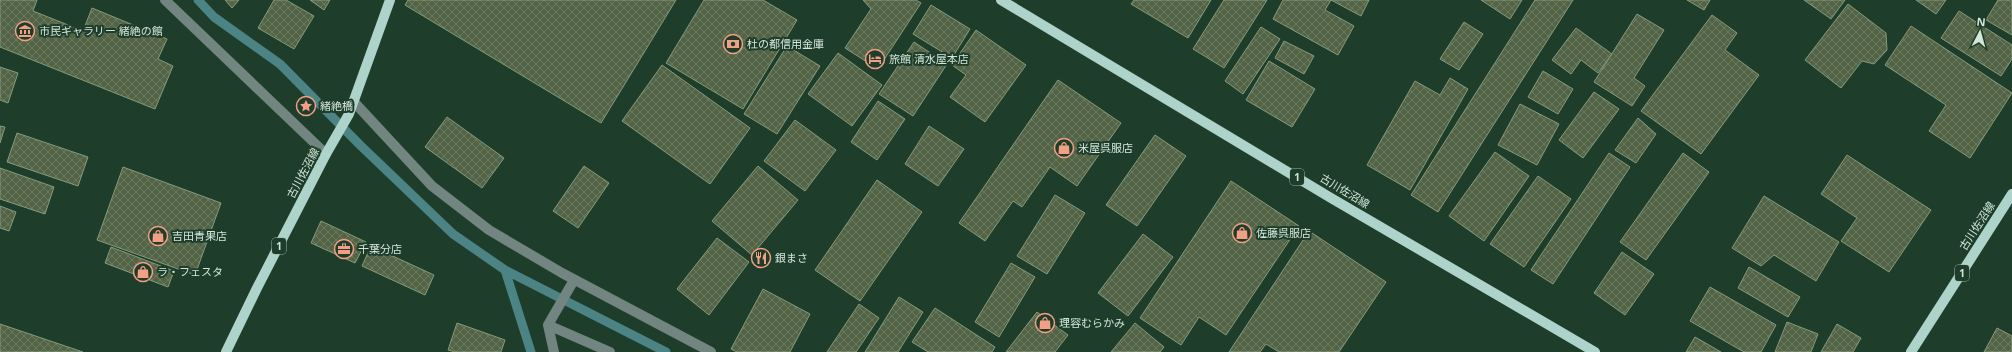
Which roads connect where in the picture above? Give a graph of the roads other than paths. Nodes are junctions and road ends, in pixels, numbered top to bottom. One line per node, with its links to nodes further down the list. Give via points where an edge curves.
1 (165, 0): 5 (street)
2 (390, 0): 4 (main road, 古川佐沼線 / 1)
3 (1001, 0): 13 (main road, 古川佐沼線 / 1)
4 (354, 102): 5 (main road, 古川佐沼線 / 1); 7 (street, via 432,186 489,230)
5 (326, 154): 9 (main road, 古川佐沼線 / 1)
6 (2012, 194): 14 (main road, 古川佐沼線 / 1)
7 (574, 280): 8 (street); 12 (street)
8 (548, 325): 10 (street); 11 (street)
9 (226, 352)
10 (554, 352)
11 (610, 352)
12 (711, 352)
13 (1595, 352)
14 (1911, 352)

